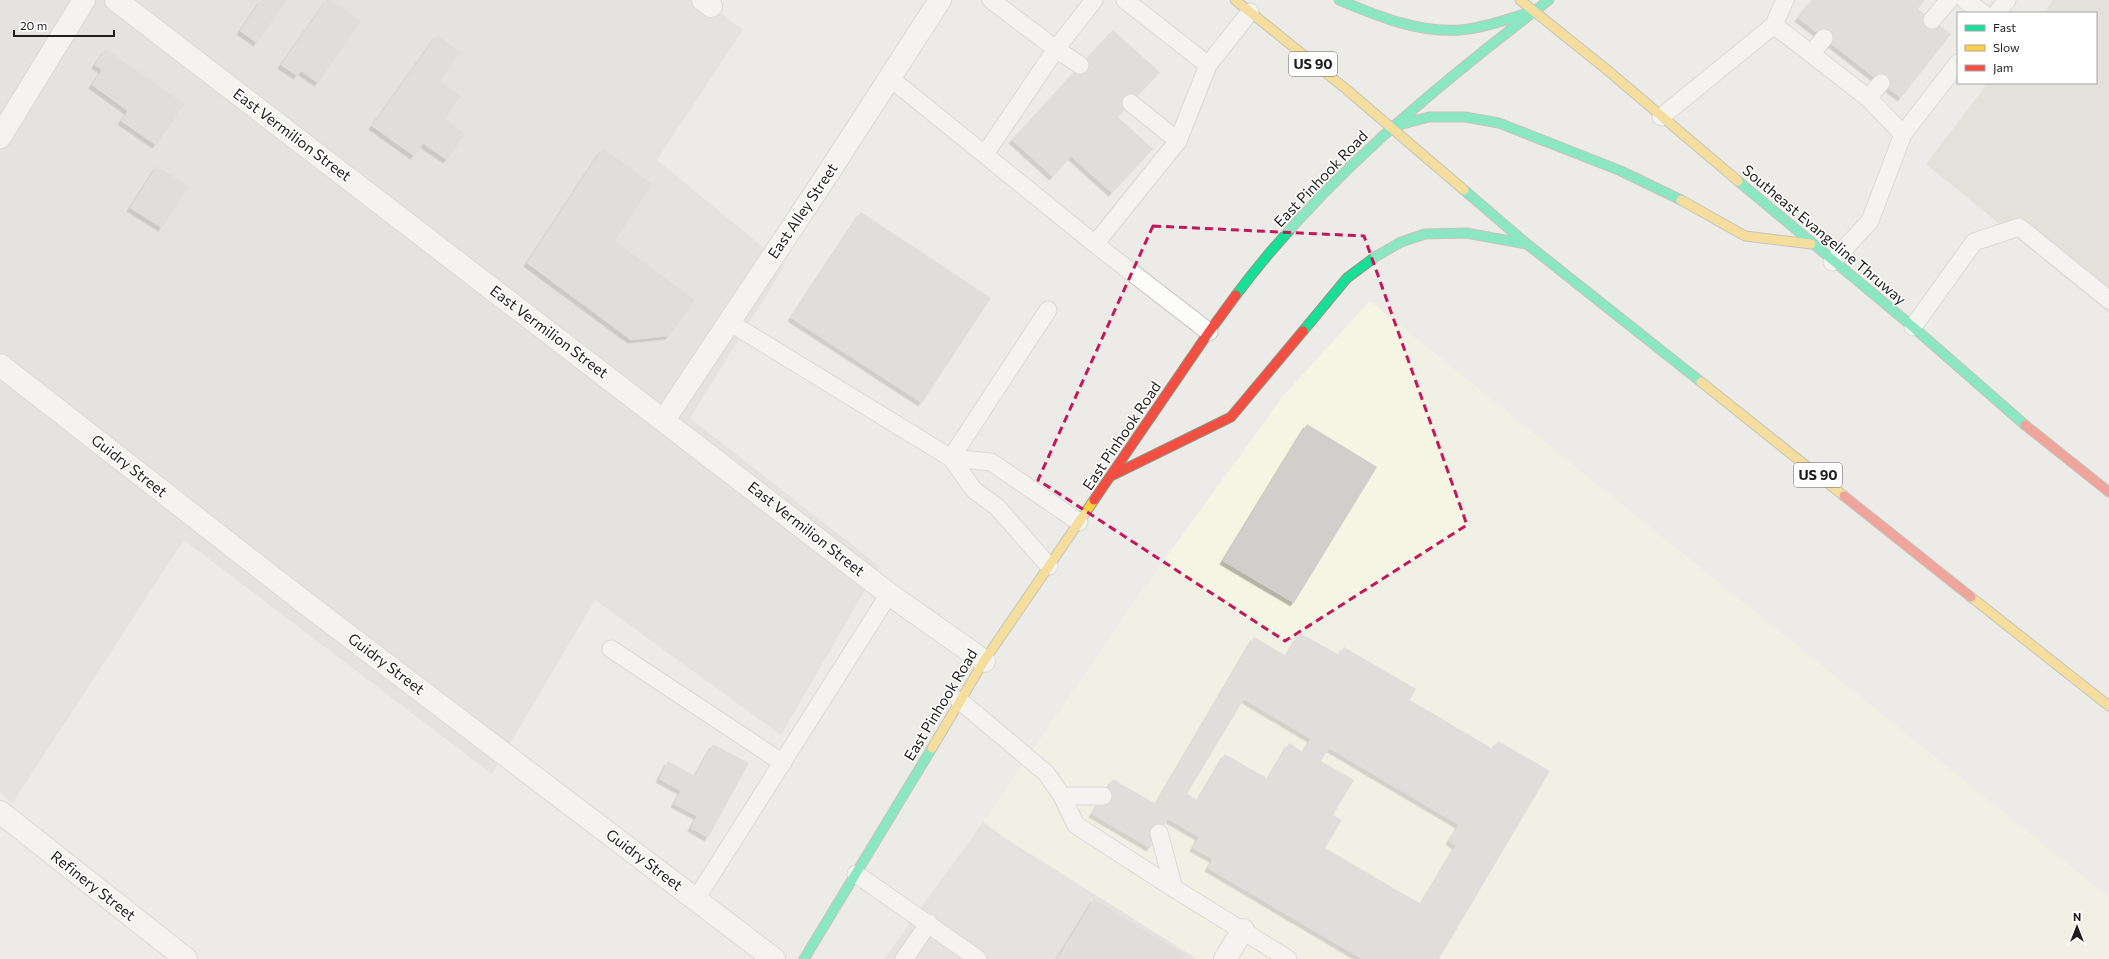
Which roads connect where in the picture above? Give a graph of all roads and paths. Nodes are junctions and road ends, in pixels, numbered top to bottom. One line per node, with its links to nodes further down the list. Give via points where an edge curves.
1 (84, 0): 34 (street)
2 (116, 0): 47 (street, East Vermilion Street)
3 (940, 0): 27 (street, East Alley Street)
4 (991, 0): 22 (lane)
5 (1094, 0): 22 (lane)
6 (1125, 0): 26 (lane)
7 (1235, 0): 16 (main road, US 90)
8 (1339, 0): 15 (main road, via 1396,22 1447,30 1477,28)
9 (1520, 0): 15 (main road, Southeast Evangeline Thruway)
10 (1549, 0): 15 (main road, East Pinhook Road)
11 (1785, 0): 20 (lane)
12 (1949, 0): 19 (lane)
13 (1965, 0): 17 (lane)
14 (2007, 0): 18 (lane)
15 (1534, 11): 31 (main road, Southeast Evangeline Thruway); 32 (main road, East Pinhook Road, via 1467,63)
16 (1250, 12): 26 (lane); 32 (main road, US 90)
17 (1982, 12)
18 (1998, 12)
19 (1932, 20)
20 (1774, 26): 23 (lane); 31 (lane)
21 (1824, 38): 23 (lane)
22 (1056, 49): 25 (lane); 36 (lane)
23 (1812, 53): 29 (lane)
24 (1957, 64): 33 (lane)
25 (1080, 65)
26 (1208, 65): 35 (lane)
27 (890, 78): 36 (lane); 43 (street, East Alley Street)
28 (1881, 83): 29 (lane)
29 (1868, 98): 33 (lane)
30 (1132, 103): 35 (lane)
31 (1661, 117): 39 (main road, Southeast Evangeline Thruway)
32 (1391, 128): 38 (main road, US 90); 39 (main road, via 1429,118 1464,117 1499,123 1621,171 1698,208 1745,236); 45 (main road, East Pinhook Road, via 1336,181 1262,261)
33 (1903, 134): 40 (lane, via 1870,221)
34 (0, 137)
35 (1178, 141): 37 (lane)
36 (985, 154): 37 (lane)
37 (1095, 244): 45 (lane)
38 (1527, 244): 49 (main road, via 1466,233 1425,234 1401,242 1374,257 1347,278 1231,417); 57 (main road, US 90)
39 (1811, 244): 40 (main road, Southeast Evangeline Thruway)
40 (1832, 262): 44 (main road, Southeast Evangeline Thruway)
41 (2109, 300): 44 (lane, via 2019,227 1974,242)
42 (1048, 310): 48 (lane)
43 (729, 322): 47 (street, East Alley Street); 48 (lane)
44 (1913, 327): 50 (main road, Southeast Evangeline Thruway, via 2045,442)
45 (1209, 332): 49 (main road, East Pinhook Road)
46 (0, 365): 65 (street, Guidry Street, via 304,602)
47 (664, 420): 53 (street, East Vermilion Street)
48 (950, 458): 51 (lane, via 991,462); 52 (lane, via 974,490 997,506)
49 (1113, 475): 51 (main road, East Pinhook Road)
50 (2109, 492)
51 (1080, 522): 52 (main road, East Pinhook Road)
52 (1049, 566): 55 (main road, East Pinhook Road)
53 (889, 594): 55 (street, East Vermilion Street); 58 (lane)
54 (611, 650): 58 (lane)
55 (984, 661): 56 (main road, East Pinhook Road)
56 (959, 700): 59 (lane, via 1046,773); 63 (main road, East Pinhook Road)
57 (2109, 706)
58 (783, 762): 65 (lane)
59 (1062, 796): 60 (lane); 64 (lane, via 1076,825)
60 (1103, 796)
61 (0, 812): 68 (street, Refinery Street)
62 (1159, 834): 64 (lane)
63 (856, 874): 66 (lane); 70 (main road, East Pinhook Road)
64 (1174, 889): 67 (lane)
65 (696, 899): 69 (street, Guidry Street)
66 (929, 923): 71 (lane); 72 (lane)
67 (1243, 930): 73 (street); 74 (lane)
68 (186, 959)
69 (774, 959)
70 (804, 959)
71 (904, 959)
72 (978, 959)
73 (1225, 959)
74 (1288, 959)

